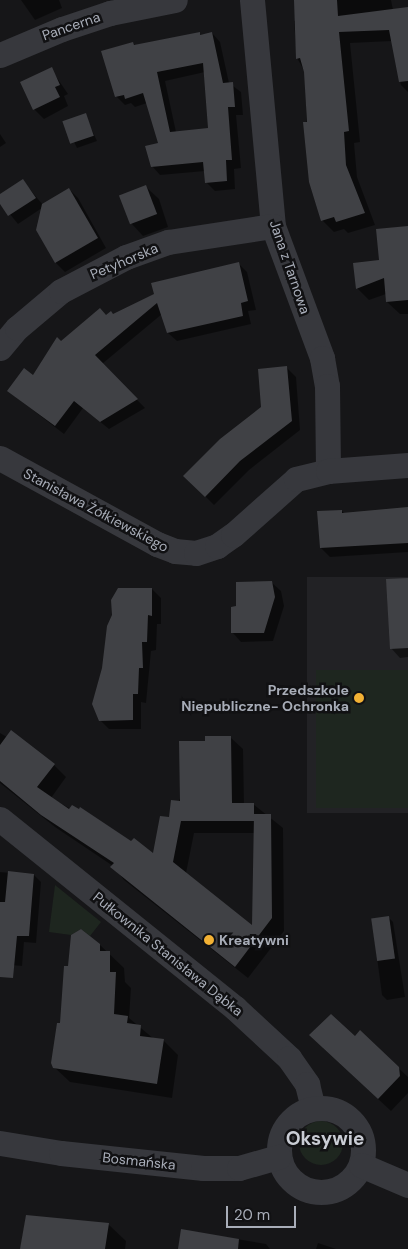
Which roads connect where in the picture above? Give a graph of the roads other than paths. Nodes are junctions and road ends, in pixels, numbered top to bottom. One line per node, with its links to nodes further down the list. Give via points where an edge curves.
1 (175, 0): 3 (street, Pancerna, via 102,16 16,46)
2 (252, 0): 4 (street, Jana z Tarnowa)
3 (0, 55)
4 (273, 226): 5 (street, Petyhorska, via 168,242 126,257 61,291 17,328); 8 (street, Jana z Tarnowa, via 322,358 327,386)
5 (0, 348)
6 (0, 458): 8 (street, Stanisława Żółkiewskiego, via 157,544 196,553 217,546 233,535 296,479)
7 (408, 465): 8 (street, Stanisława Żółkiewskiego)
8 (328, 471)
9 (0, 819): 10 (street, Pułkownika Stanisława Dąbka, via 235,1008 289,1058 307,1084)
10 (313, 1108): 12 (street, via 298,1114 286,1125 279,1140); 13 (street, via 338,1111 349,1118 362,1139)
11 (0, 1143): 12 (street, Bosmańska, via 133,1162 203,1168 239,1168)
12 (278, 1157): 13 (street, via 295,1184 309,1191 325,1193 347,1183)
13 (361, 1165): 14 (street)
14 (408, 1185)

